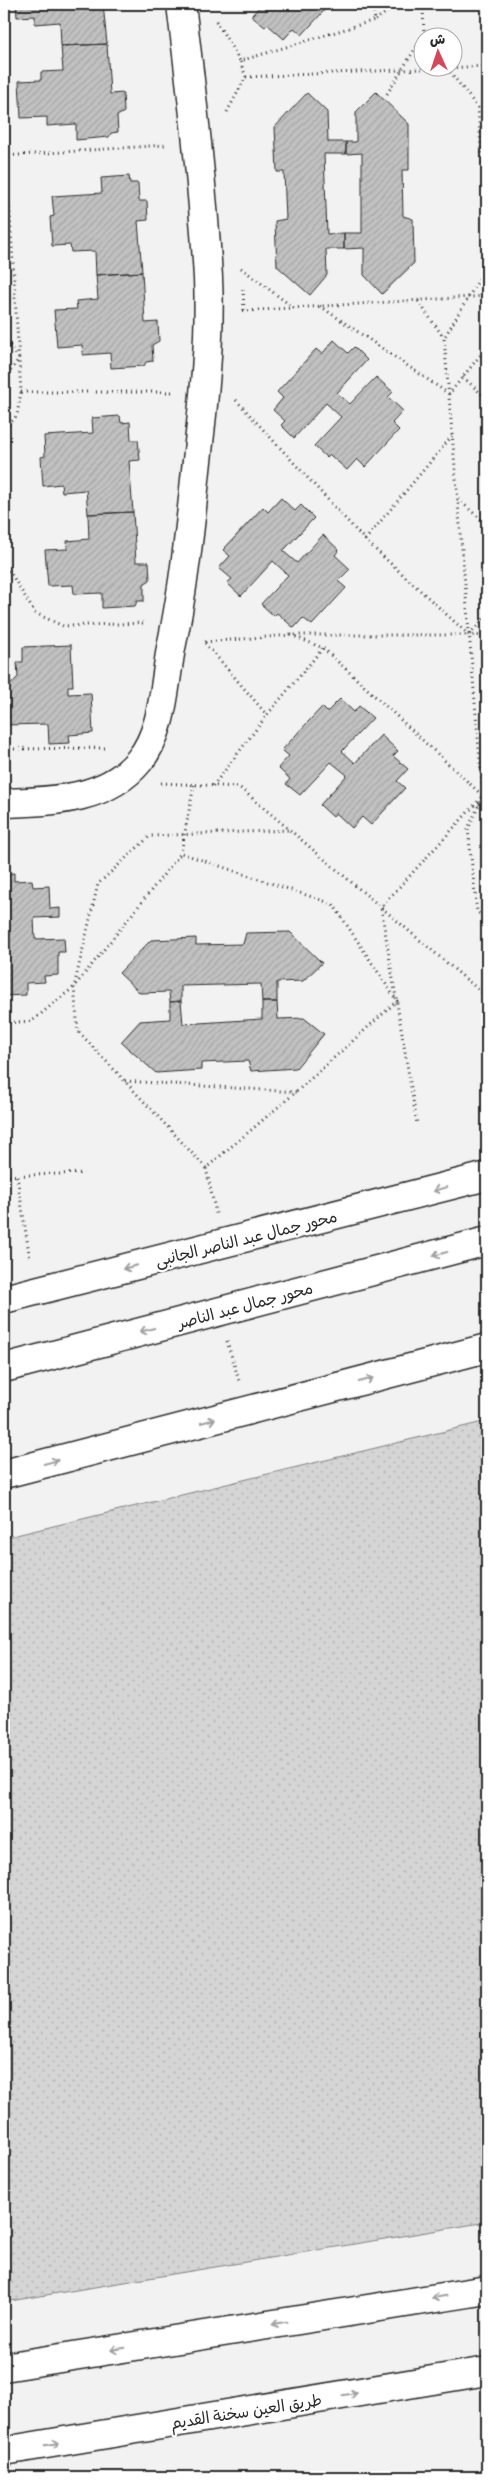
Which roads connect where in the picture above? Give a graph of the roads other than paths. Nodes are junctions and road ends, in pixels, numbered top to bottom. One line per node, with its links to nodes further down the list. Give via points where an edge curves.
1 (181, 4): 2 (main road, via 208,279 206,381 176,631 156,727 150,747 138,763 118,780 66,800)
2 (4, 803)
3 (487, 1176): 5 (main road, محور جمال عبد الناصر الجانبى, one-way to 5)
4 (487, 1241): 7 (main road, محور جمال عبد الناصر, one-way to 7)
5 (4, 1300)
6 (487, 1348): 8 (main road, one-way to 6)
7 (4, 1368)
8 (4, 1474)
9 (487, 2290): 10 (main road, one-way to 10)
10 (4, 2367)
11 (487, 2370): 12 (main road, طريق العين سخنة القديم, one-way to 11)
12 (4, 2452)

